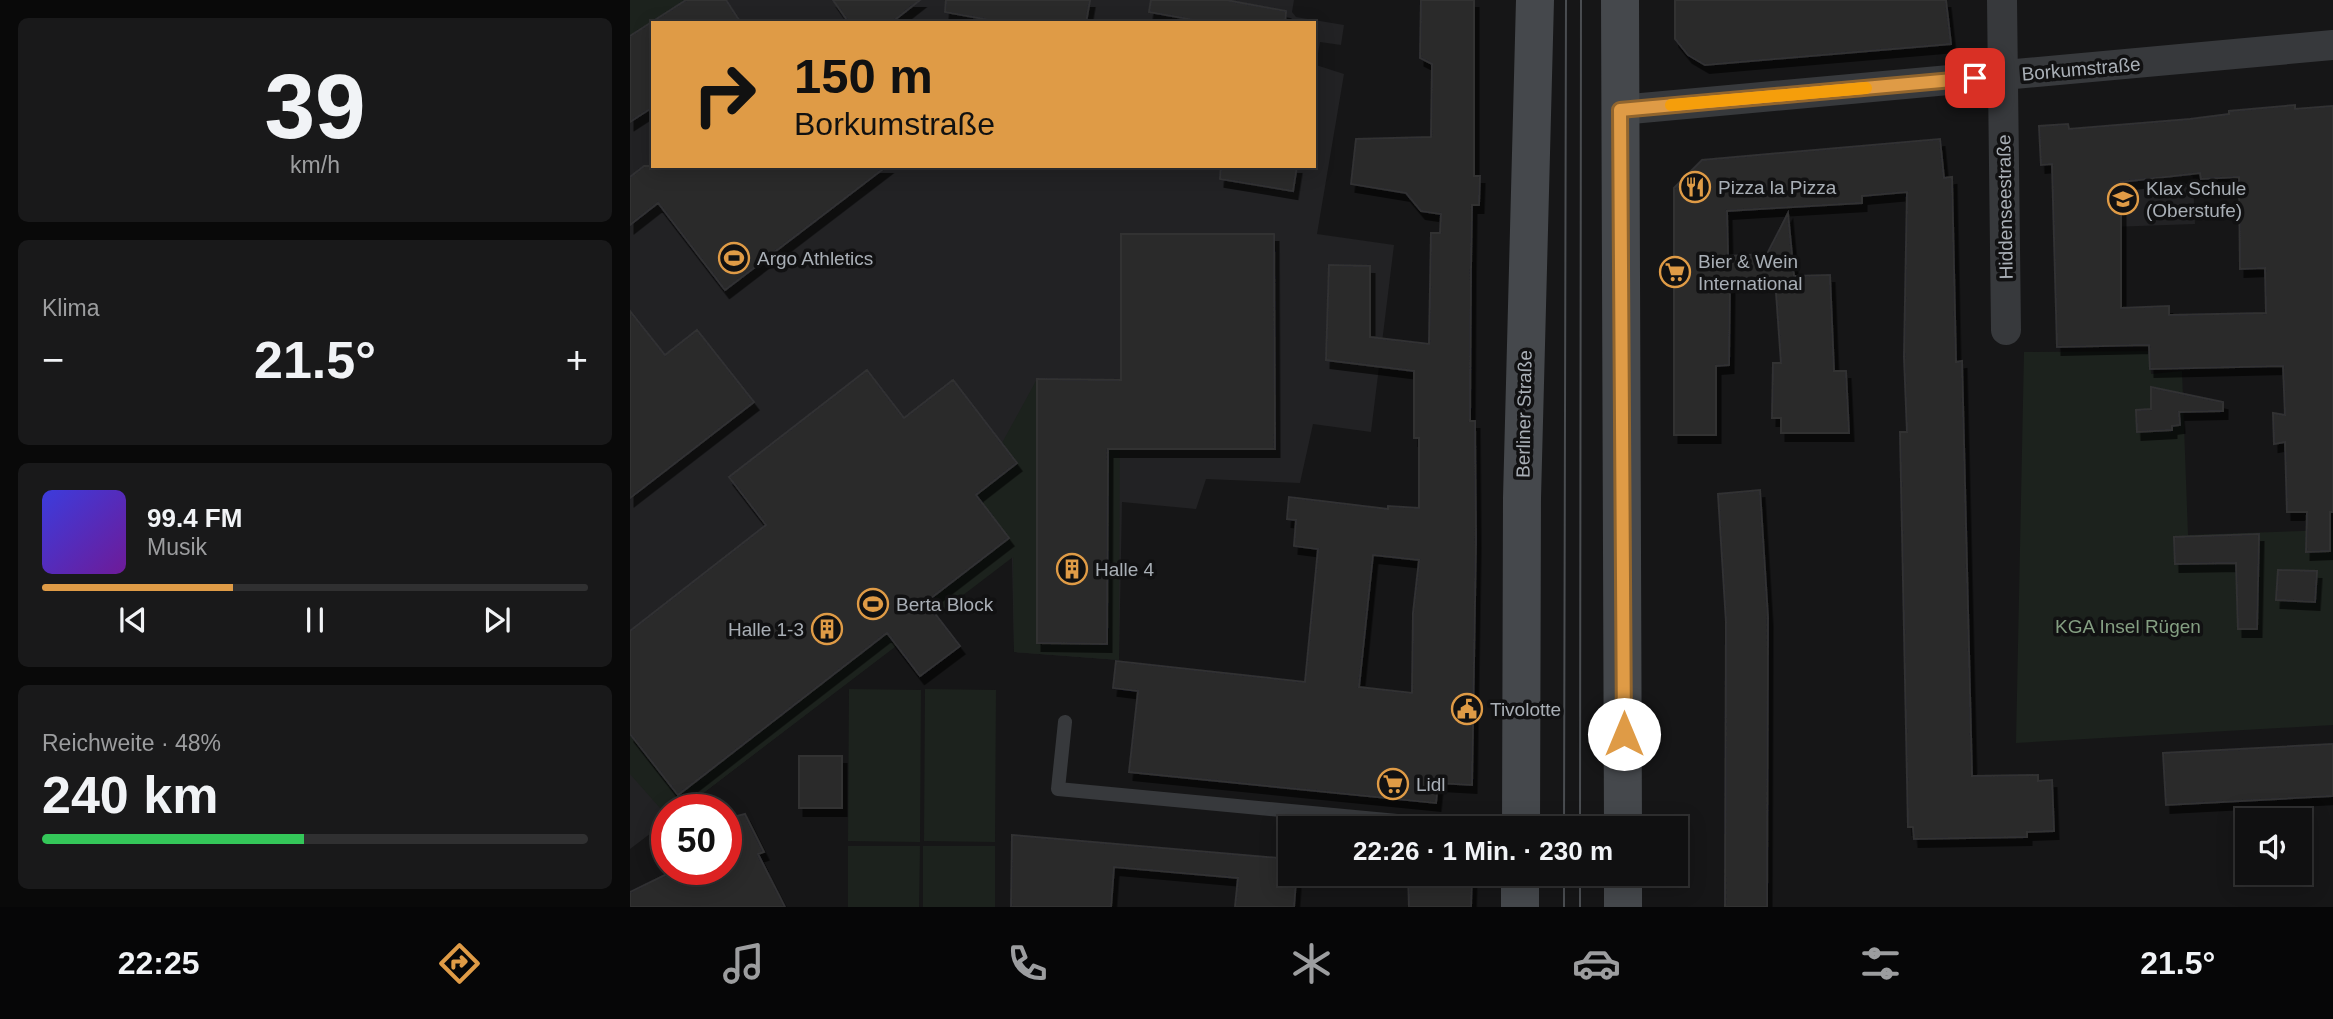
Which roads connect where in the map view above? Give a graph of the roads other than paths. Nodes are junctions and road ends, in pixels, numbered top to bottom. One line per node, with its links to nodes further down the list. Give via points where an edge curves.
1 (1535, 0): 10 (main road, Berliner Straße, via 1522,498)
2 (1620, 0): 6 (main road)
3 (2002, 0): 5 (street, Hiddenseestraße)
4 (2333, 45): 5 (street, Borkumstraße)
5 (2004, 76): 6 (street, Borkumstraße); 7 (street, Hiddenseestraße)
6 (1620, 110): 11 (main road)
7 (2007, 330)
8 (1065, 722): 9 (lane, via 1058,789)
9 (1345, 816)
10 (1521, 816)
11 (1623, 816)
12 (1520, 886): 14 (main road)
13 (1623, 886): 15 (main road)
14 (1520, 907)
15 (1623, 907)

